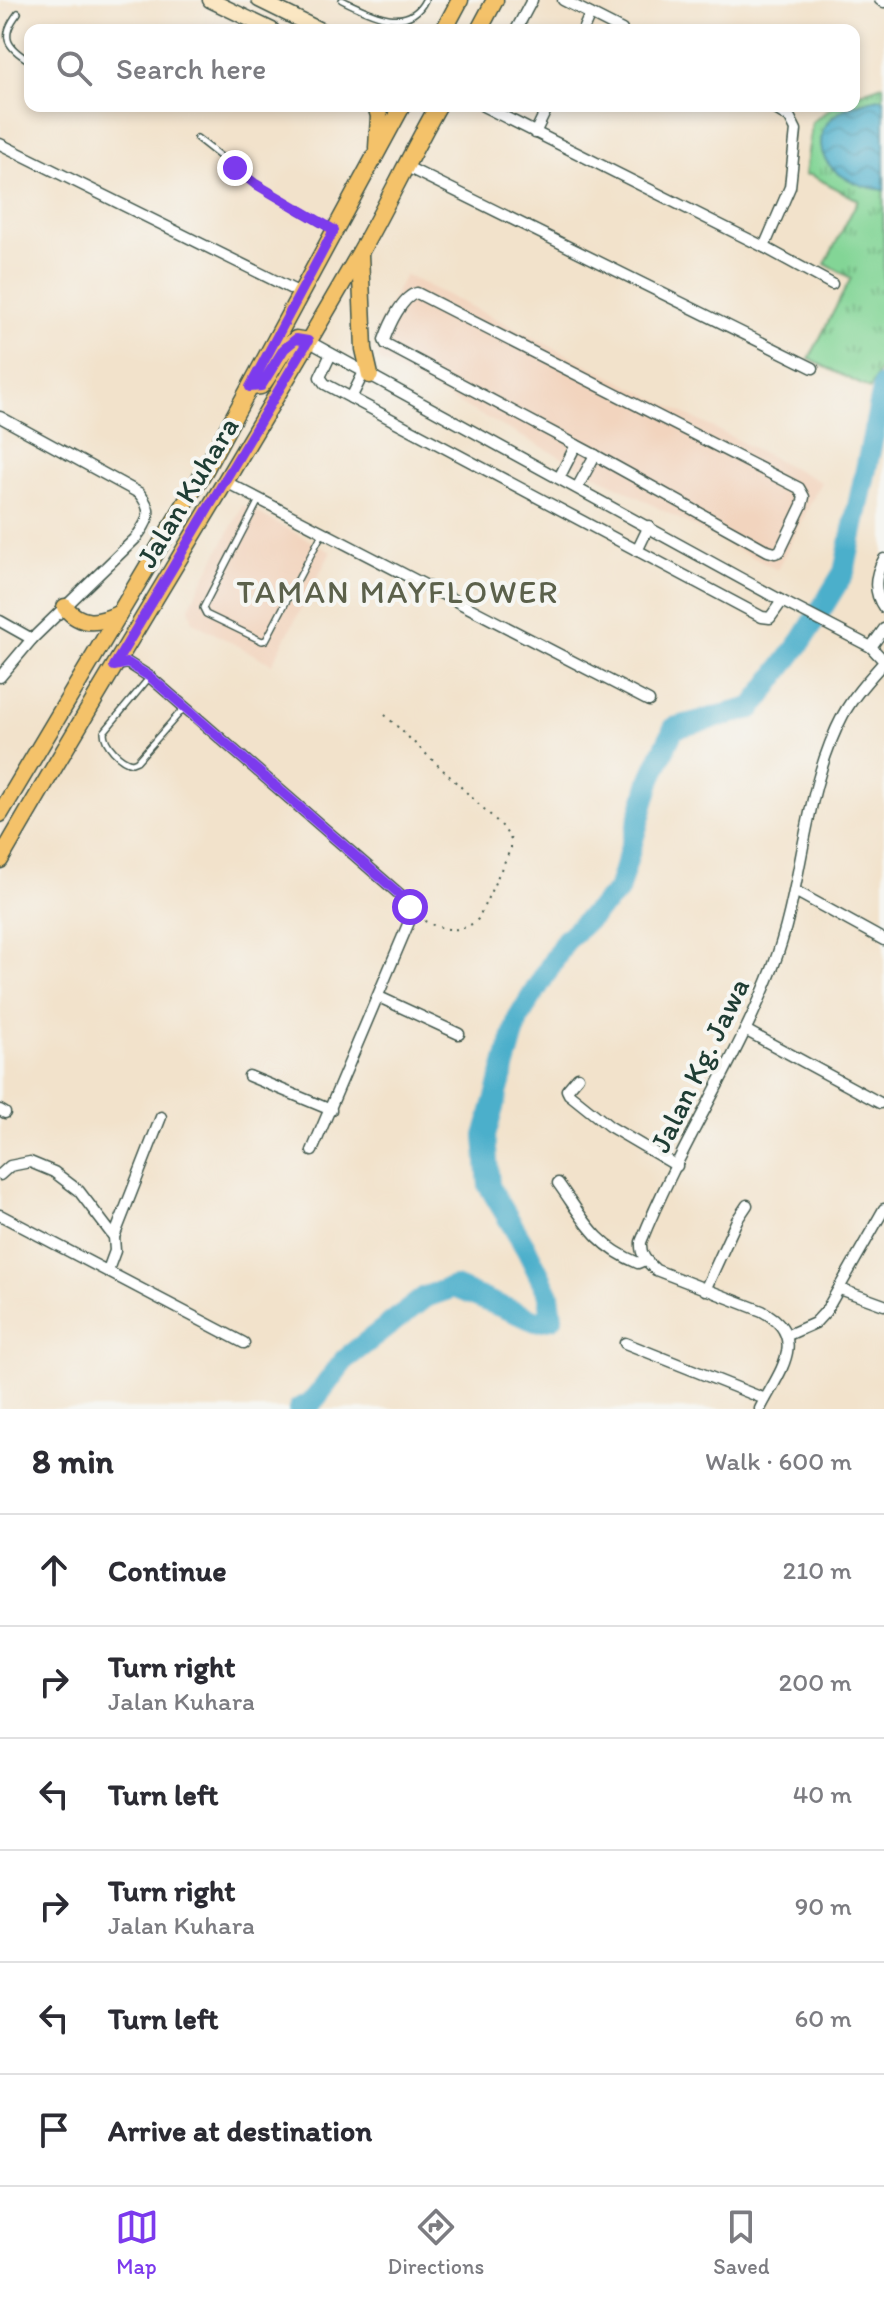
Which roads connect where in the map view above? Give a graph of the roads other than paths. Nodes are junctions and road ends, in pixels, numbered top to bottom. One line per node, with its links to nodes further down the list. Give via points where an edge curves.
1 (210, 0): 11 (main road)
2 (259, 0): 12 (main road)
3 (342, 0): 4 (lane, via 396,19 410,16)
4 (425, 0)
5 (460, 0): 13 (main road)
6 (495, 0): 14 (main road)
7 (532, 0): 15 (street)
8 (563, 0): 10 (street)
9 (18, 13): 18 (lane, via 5,37)
10 (590, 14): 16 (street); 17 (street)
11 (260, 24)
12 (308, 24)
13 (447, 24)
14 (482, 24)
15 (519, 24)
16 (586, 24)
17 (610, 24)
18 (24, 57)
19 (378, 112): 28 (main road)
20 (399, 112): 28 (main road, Jalan Kuhara)
21 (432, 112): 29 (main road, Jalan Kuhara)
22 (495, 112): 25 (street)
23 (545, 112): 25 (street)
24 (780, 112): 31 (street, via 796,130 790,187)
25 (535, 133): 31 (street)
26 (197, 138): 30 (lane, via 254,183)
27 (0, 144): 34 (street)
28 (376, 154): 30 (main road, Jalan Kuhara)
29 (405, 166): 32 (main road, Jalan Kuhara); 37 (street)
30 (334, 230): 34 (main road, Jalan Kuhara)
31 (764, 247): 33 (street)
32 (360, 252): 35 (main road, Jalan Kuhara); 38 (main road)
33 (832, 284)
34 (300, 293): 39 (main road, Jalan Kuhara)
35 (308, 341): 36 (street); 39 (main road, via 296,339 261,386); 45 (main road, Jalan Kuhara)
36 (331, 354): 38 (street); 40 (street, via 321,381)
37 (813, 368)
38 (367, 374): 40 (street); 44 (street)
39 (250, 387): 55 (main road, Jalan Kuhara)
40 (351, 398): 50 (street)
41 (0, 417): 53 (street, via 139,493 147,503 149,515 135,539)
42 (576, 445): 43 (street); 43 (street, via 386,344 386,333 407,297 417,293 799,488 804,497 775,553); 44 (street)
43 (595, 455): 46 (street)
44 (559, 478): 46 (street)
45 (226, 482): 47 (street); 61 (main road, Jalan Kuhara)
46 (577, 488): 48 (street)
47 (260, 499): 49 (street); 49 (lane, via 203,608 206,614 266,640)
48 (649, 526): 50 (street); 52 (street)
49 (323, 532): 64 (street)
50 (637, 551): 52 (street, via 762,617 770,618)
51 (884, 559): 54 (street, via 875,585)
52 (782, 601): 59 (street)
53 (65, 607): 55 (main road, via 81,621 105,621); 58 (street)
54 (884, 608)
55 (118, 614): 66 (main road, Jalan Kuhara)
56 (0, 621): 58 (street)
57 (884, 629): 59 (street)
58 (32, 639): 62 (street)
59 (871, 647): 60 (street)
60 (884, 662): 68 (street, Jalan Kg. Jawa, via 844,713 832,740)
61 (114, 666): 63 (street, via 128,663); 67 (main road, Jalan Kuhara)
62 (0, 677)
63 (150, 677): 65 (street); 65 (lane, via 104,732 106,742 126,763 137,761)
64 (649, 701)
65 (184, 708): 70 (street, via 405,899 411,914)
66 (0, 814)
67 (2, 855)
68 (795, 891): 69 (street); 71 (street, Jalan Kg. Jawa, via 783,940)
69 (884, 940)
70 (379, 997): 72 (street); 76 (street)
71 (747, 1031): 75 (street); 79 (street, Jalan Kg. Jawa)
72 (459, 1034)
73 (249, 1076): 76 (street)
74 (578, 1077): 79 (street, via 569,1094 609,1126)
75 (880, 1103)
76 (331, 1110): 78 (street)
77 (161, 1117): 85 (street)
78 (312, 1151)
79 (677, 1166): 86 (street, Jalan Kg. Jawa, via 641,1242)
80 (0, 1175): 85 (street, via 10,1166 30,1162 54,1172 79,1191)
81 (558, 1183): 86 (street, via 597,1238 621,1256 638,1263)
82 (747, 1205): 89 (street)
83 (884, 1209): 88 (street)
84 (0, 1215): 87 (street)
85 (114, 1237): 87 (street)
86 (645, 1260): 89 (street, via 656,1270)
87 (108, 1270): 92 (street)
88 (840, 1289): 90 (street); 91 (street, via 815,1323)
89 (705, 1290): 91 (street, via 776,1319)
90 (884, 1305)
91 (788, 1335): 94 (street, via 788,1352)
92 (244, 1343)
93 (625, 1343): 94 (street)
94 (763, 1404)

